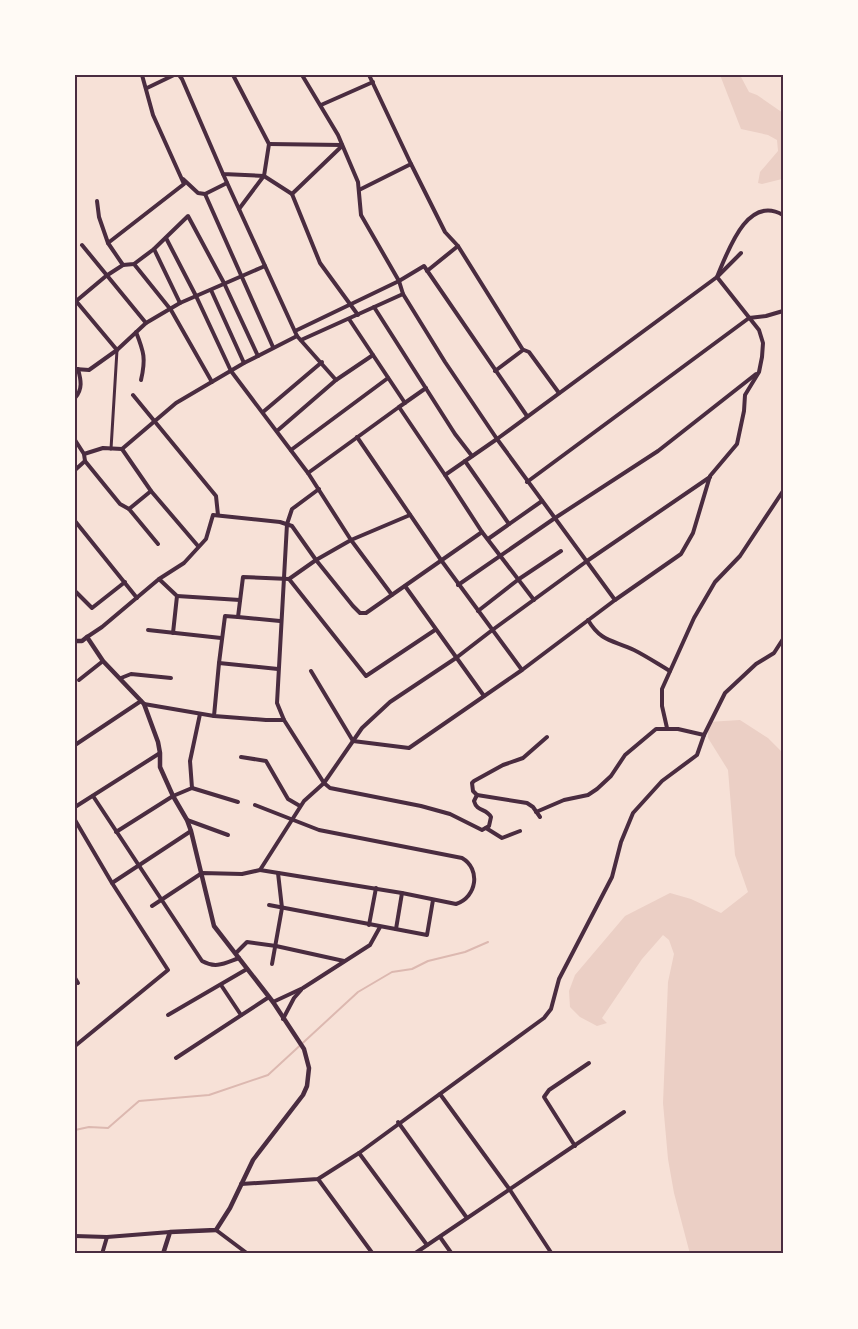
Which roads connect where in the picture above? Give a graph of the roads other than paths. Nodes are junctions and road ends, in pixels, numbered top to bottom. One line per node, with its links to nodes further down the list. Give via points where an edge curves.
1 (142, 75): 8 (street)
2 (174, 75): 8 (street)
3 (179, 75): 13 (street)
4 (233, 75): 10 (street)
5 (302, 75): 9 (street)
6 (369, 75): 7 (street)
7 (373, 81): 9 (street); 12 (street)
8 (147, 88): 15 (street, via 153,115)
9 (321, 105): 11 (street)
10 (269, 144): 11 (street); 14 (street)
11 (342, 145): 17 (street); 19 (street)
12 (411, 164): 17 (street); 26 (street, via 445,232)
13 (224, 174): 14 (street); 16 (street)
14 (264, 176): 19 (street); 21 (street)
15 (183, 179): 18 (street, via 198,193); 24 (street, via 180,188)
16 (227, 183): 18 (street); 21 (street)
17 (359, 190): 36 (street, via 361,215)
18 (206, 194): 34 (street)
19 (292, 194): 43 (street, via 320,263)
20 (97, 201): 24 (street)
21 (239, 209): 31 (street)
22 (783, 215): 35 (street, via 774,209 759,211 741,227)
23 (166, 238): 27 (street); 37 (street, via 188,216); 40 (street)
24 (108, 243): 30 (street)
25 (82, 245): 33 (street)
26 (458, 246): 32 (street); 55 (street)
27 (154, 249): 29 (street); 42 (street)
28 (741, 253): 35 (street)
29 (134, 264): 30 (street); 45 (street)
30 (123, 265): 33 (street)
31 (265, 266): 34 (street); 52 (street)
32 (427, 271): 36 (street, via 424,266); 63 (street)
33 (106, 276): 41 (street); 50 (street)
34 (242, 276): 37 (street); 53 (street)
35 (717, 277): 49 (street); 71 (street)
36 (398, 281): 39 (street); 43 (street)
37 (224, 283): 38 (street); 57 (street)
38 (211, 290): 40 (street); 59 (street)
39 (404, 294): 44 (street); 81 (street)
40 (196, 296): 42 (street); 62 (street)
41 (75, 301): 54 (street)
42 (180, 303): 45 (street)
43 (351, 305): 47 (street); 52 (street)
44 (374, 307): 47 (street); 70 (street)
45 (171, 310): 50 (street); 69 (street)
46 (783, 312): 49 (street)
47 (358, 315): 48 (street)
48 (349, 318): 52 (street); 56 (street)
49 (750, 318): 64 (street, via 763,343); 94 (street)
50 (146, 323): 51 (street)
51 (136, 332): 54 (street); 67 (street, via 145,353)
52 (298, 336): 53 (street); 58 (street)
53 (273, 347): 57 (street)
54 (117, 350): 61 (street); 83 (street)
55 (524, 350): 63 (street); 71 (street)
56 (373, 355): 65 (street); 68 (street)
57 (258, 356): 59 (street)
58 (322, 362): 68 (street); 76 (street)
59 (244, 363): 62 (street)
60 (76, 369): 61 (street); 66 (street)
61 (89, 370): 66 (street)
62 (231, 371): 69 (street); 76 (street)
63 (495, 371): 77 (street)
64 (759, 372): 93 (street, via 745,395 737,444); 102 (street, via 658,451)
65 (388, 378): 74 (street); 85 (street)
66 (81, 380): 73 (street)
67 (141, 380)
68 (336, 380): 79 (street)
69 (212, 382): 78 (street)
70 (426, 388): 74 (street); 87 (street)
71 (559, 393): 77 (street)
72 (133, 395): 78 (street)
73 (75, 398)
74 (405, 403): 75 (street)
75 (399, 407): 80 (street); 92 (street)
76 (262, 412): 79 (street)
77 (527, 416): 81 (street)
78 (154, 421): 84 (street); 100 (street, via 216,496)
79 (277, 431): 85 (street)
80 (357, 437): 91 (street); 101 (street)
81 (497, 439): 87 (street); 94 (street)
82 (75, 441): 86 (street)
83 (111, 449): 84 (street); 86 (street)
84 (122, 449): 96 (street)
85 (291, 450): 91 (street)
86 (84, 454): 88 (street)
87 (472, 456): 89 (street)
88 (85, 461): 90 (street); 99 (street, via 120,504)
89 (465, 461): 92 (street); 105 (street)
90 (75, 470)
91 (308, 473): 95 (street)
92 (445, 475): 106 (street)
93 (711, 476): 115 (street); 129 (street, via 693,533 681,554)
94 (527, 482): 98 (street)
95 (319, 489): 104 (street, via 291,509); 108 (street)
96 (151, 491): 99 (street); 110 (street)
97 (783, 491): 148 (street, via 740,556 715,582)
98 (542, 501): 102 (street); 105 (street)
99 (129, 509): 109 (street)
100 (218, 515): 104 (street); 110 (street, via 213,515 206,539)
101 (410, 515): 108 (street); 114 (street)
102 (555, 518): 112 (street); 115 (street)
103 (75, 521): 120 (street)
104 (287, 524): 113 (street); 117 (street)
105 (509, 524): 107 (street)
106 (482, 531): 107 (street); 114 (street)
107 (488, 539): 112 (street)
108 (351, 540): 113 (street); 124 (street)
109 (158, 544)
110 (198, 546): 116 (street, via 184,563)
111 (561, 552): 119 (street)
112 (500, 554): 119 (street); 121 (street)
113 (316, 560): 118 (street); 124 (street, via 360,613)
114 (441, 560): 121 (street); 122 (street)
115 (587, 561): 128 (street); 129 (street)
116 (159, 579): 125 (street); 126 (street)
117 (283, 579): 118 (street); 127 (street, via 243,577); 133 (street)
118 (289, 579): 135 (street, via 366,676)
119 (519, 579): 128 (street); 130 (street)
120 (125, 582): 123 (street, via 92,608); 126 (street)
121 (458, 585): 130 (street)
122 (405, 586): 124 (street); 135 (street)
123 (76, 592)
124 (392, 595)
125 (177, 596): 127 (street); 137 (street)
126 (138, 598): 138 (street)
127 (240, 600): 131 (street)
128 (534, 600): 136 (street)
129 (615, 600): 132 (street)
130 (478, 611): 136 (street)
131 (238, 617): 133 (street); 139 (street, via 225,616)
132 (588, 620): 147 (street); 148 (street, via 601,636)
133 (280, 621): 145 (street)
134 (148, 630): 137 (street)
135 (435, 630): 142 (street)
136 (491, 631): 142 (street); 147 (street)
137 (173, 633): 139 (street)
138 (87, 637): 141 (street); 143 (street)
139 (221, 638): 144 (street)
140 (783, 639): 158 (street, via 774,653 725,693)
141 (75, 641)
142 (456, 658): 152 (street); 160 (street, via 390,702)
143 (103, 661): 149 (street); 151 (street)
144 (219, 663): 145 (street); 155 (street)
145 (278, 669): 156 (street, via 277,704)
146 (311, 670): 160 (street)
147 (522, 670): 152 (street)
148 (670, 671): 157 (street, via 661,694)
149 (121, 678): 150 (street, via 131,674); 153 (street)
150 (171, 678)
151 (79, 680)
152 (484, 696): 160 (street, via 409,748)
153 (142, 702): 154 (street); 161 (street); 162 (street)
154 (200, 714): 155 (street); 165 (street, via 190,761)
155 (214, 716): 156 (street)
156 (284, 720): 164 (street)
157 (667, 728): 158 (street); 173 (street, via 656,729 638,744 593,792)
158 (704, 735): 213 (street, via 697,755 662,781 633,813 612,877 559,979 551,1009)
159 (547, 737): 166 (street, via 523,758 474,781 472,788)
160 (353, 741): 164 (street)
161 (75, 745)
162 (160, 753): 167 (street); 168 (street, via 160,767)
163 (241, 757): 171 (street, via 266,761 288,799)
164 (324, 783): 171 (street); 178 (street, via 330,788 450,814 478,829)
165 (192, 788): 168 (street); 169 (street)
166 (477, 795): 173 (street, via 521,801); 178 (street, via 476,807 491,817)
167 (93, 796): 172 (street); 181 (street)
168 (173, 796): 176 (street); 181 (street)
169 (238, 802)
170 (255, 805): 177 (street)
171 (300, 806): 177 (street)
172 (75, 807)
173 (537, 812): 174 (street)
174 (540, 817)
175 (75, 820): 187 (street)
176 (187, 820): 179 (street); 182 (street)
177 (291, 821): 184 (street); 191 (street, via 330,833 468,861 474,874 470,896 456,904)
178 (486, 828): 180 (street, via 502,838)
179 (191, 831): 183 (street); 185 (street)
180 (520, 831)
181 (116, 832): 183 (street)
182 (228, 835)
183 (138, 864): 187 (street); 190 (street)
184 (260, 870): 185 (street, via 242,874); 186 (street)
185 (202, 873): 190 (street); 199 (street, via 214,926)
186 (278, 873): 188 (street); 194 (street)
187 (112, 883): 210 (street, via 168,970)
188 (375, 888): 189 (street); 195 (street)
189 (402, 893): 191 (street); 197 (street)
190 (162, 899): 193 (street); 199 (street, via 202,961 218,966)
191 (434, 900): 197 (street, via 427,935)
192 (269, 905): 194 (street)
193 (152, 906)
194 (282, 908): 195 (street); 198 (street)
195 (369, 925): 196 (street)
196 (380, 927): 197 (street); 200 (street, via 370,945)
197 (396, 930)
198 (276, 946): 199 (street, via 247,942); 200 (street); 201 (street)
199 (237, 955): 202 (street)
200 (345, 961): 204 (street)
201 (272, 964)
202 (248, 969): 203 (street); 205 (street)
203 (221, 985): 207 (street); 208 (street)
204 (303, 988): 206 (street); 209 (street)
205 (269, 997): 206 (street); 208 (street)
206 (273, 1002): 209 (street)
207 (168, 1015)
208 (241, 1015): 211 (street)
209 (283, 1020): 219 (street, via 304,1049 309,1068 307,1086 253,1160)
210 (75, 1046)
211 (176, 1058)
212 (589, 1063): 216 (street, via 544,1097)
213 (440, 1094): 215 (street); 220 (street)
214 (624, 1112): 216 (street)
215 (398, 1122): 217 (street); 221 (street)
216 (575, 1146): 220 (street)
217 (359, 1153): 218 (street); 227 (street)
218 (318, 1179): 219 (street); 231 (street)
219 (240, 1185): 222 (street)
220 (510, 1190): 221 (street); 234 (street)
221 (467, 1218): 226 (street)
222 (216, 1230): 223 (street); 230 (street)
223 (170, 1232): 225 (street); 229 (street)
224 (75, 1236): 225 (street)
225 (107, 1237): 228 (street)
226 (440, 1237): 227 (street); 233 (street)
227 (427, 1245): 232 (street)
228 (102, 1254)
229 (163, 1254)
230 (249, 1254)
231 (373, 1254)
232 (414, 1254)
233 (452, 1254)
234 (552, 1254)

